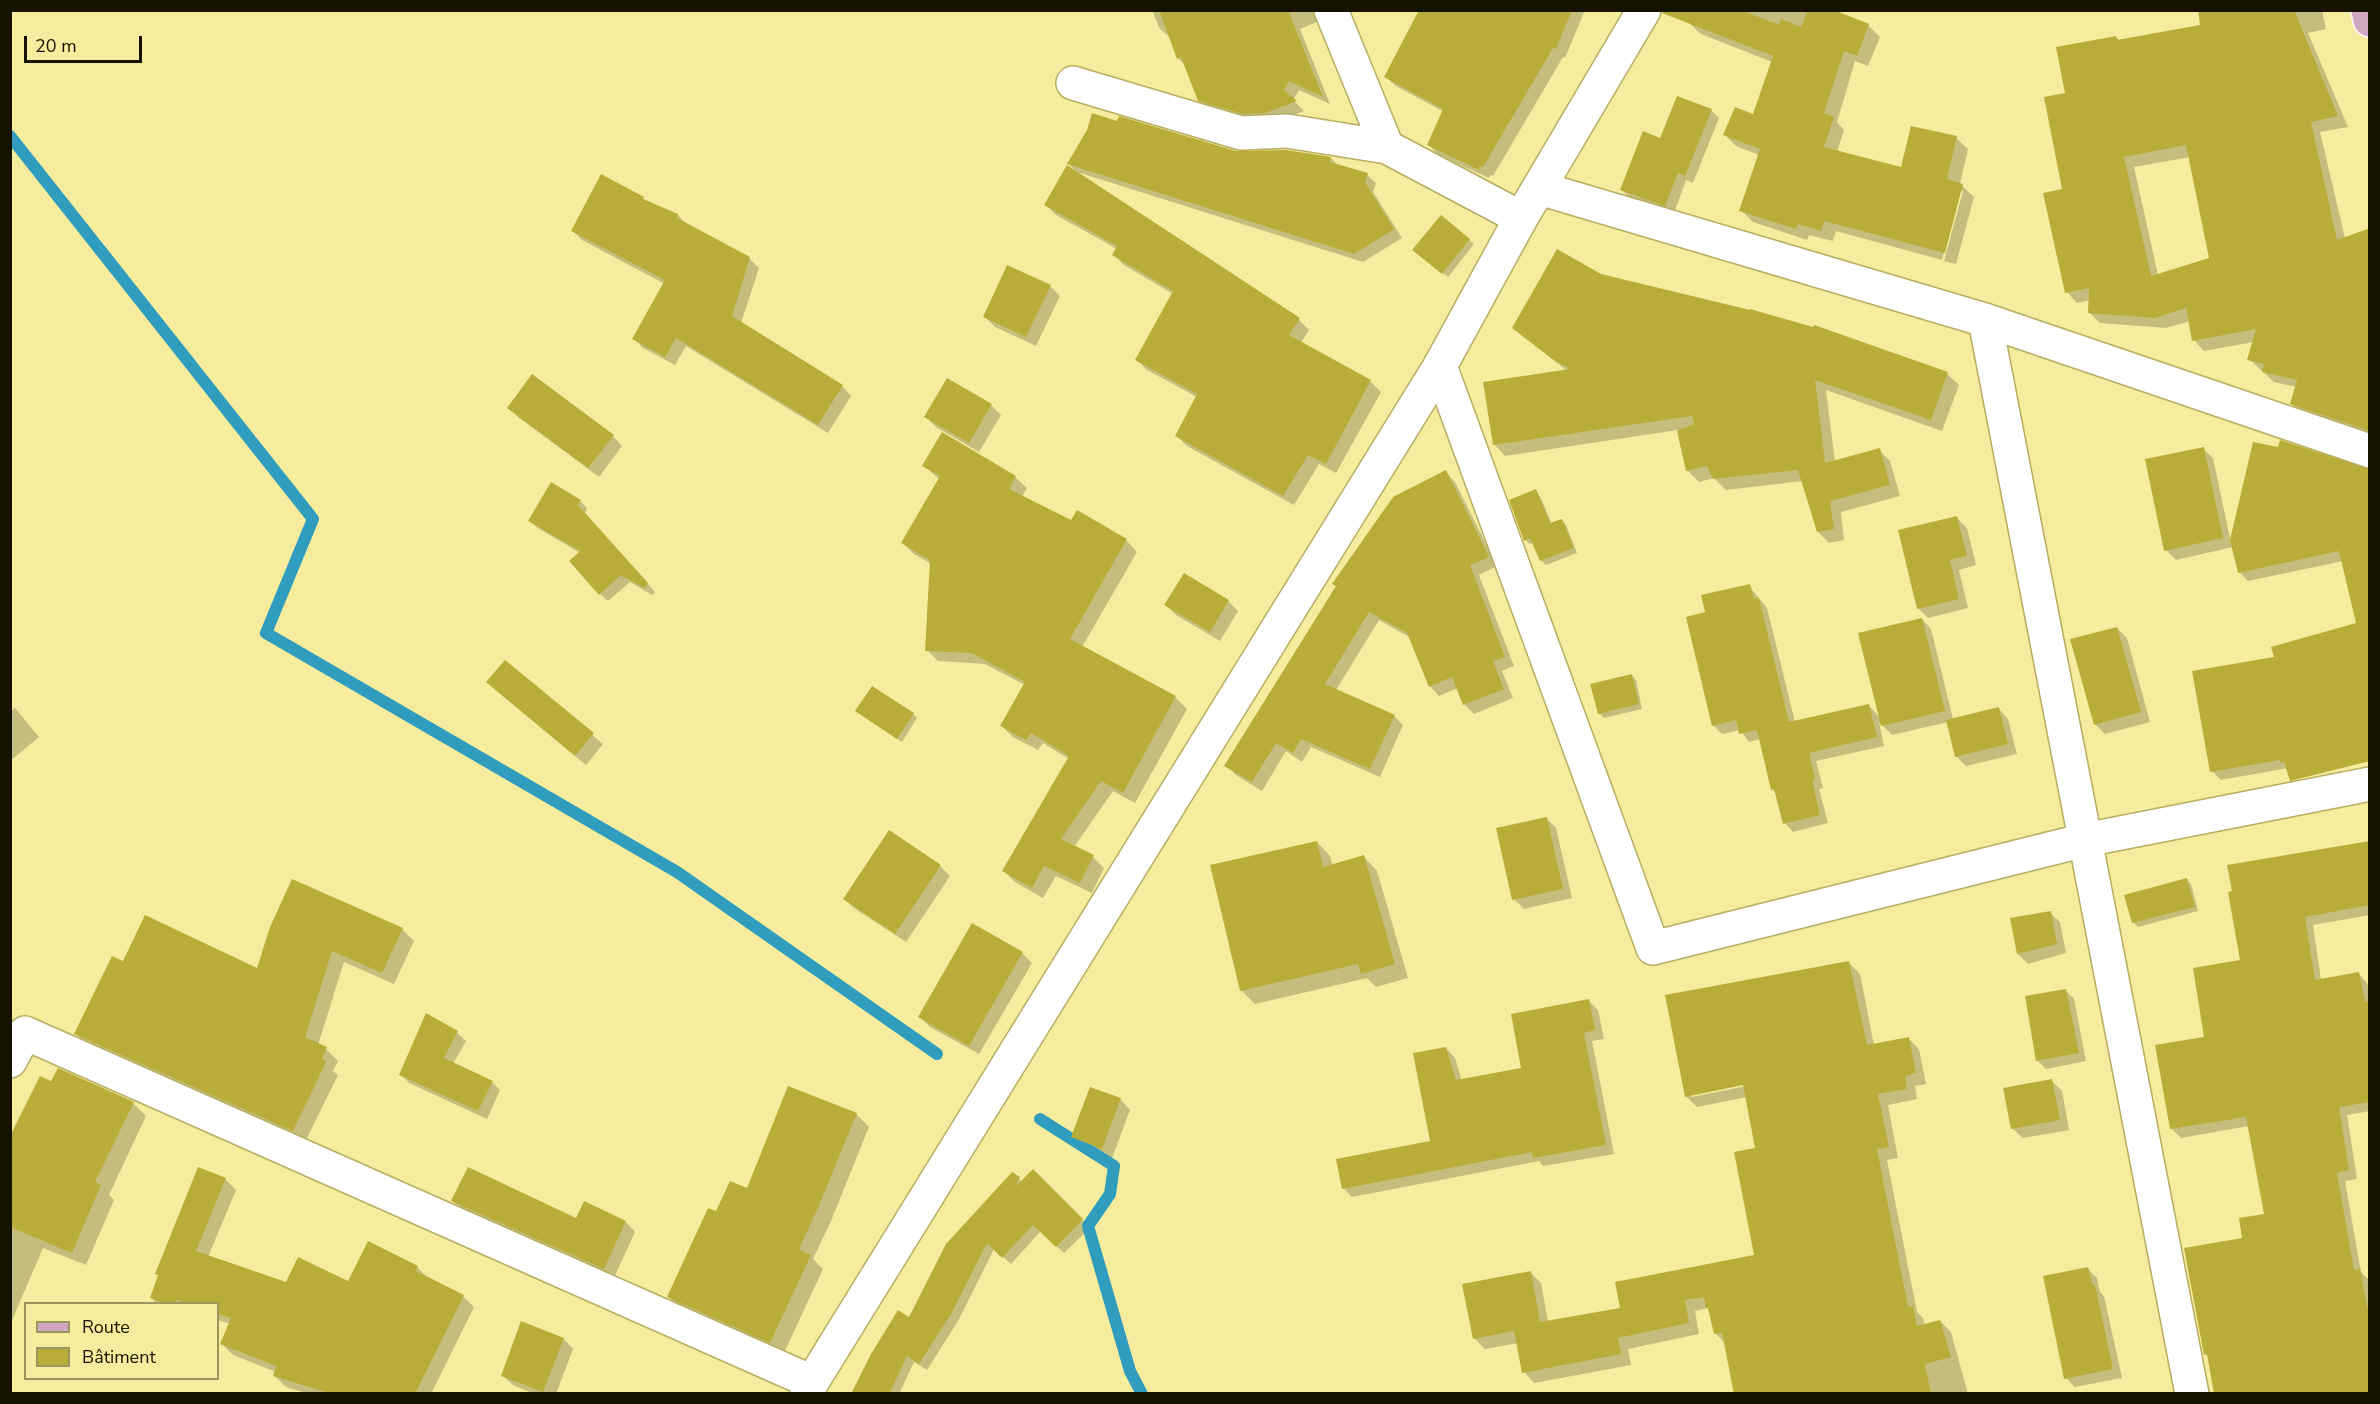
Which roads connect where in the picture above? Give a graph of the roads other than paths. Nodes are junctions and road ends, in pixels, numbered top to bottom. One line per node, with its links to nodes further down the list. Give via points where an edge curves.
1 (1331, 10): 6 (street)
2 (1644, 10): 7 (street)
3 (2368, 10): 4 (main road)
4 (2370, 20)
5 (1073, 83): 6 (street, via 1241,133 1287,131)
6 (1387, 147): 8 (street)
7 (1539, 188): 8 (street); 9 (street)
8 (1521, 218): 10 (street)
9 (1985, 320): 11 (street); 13 (street)
10 (1440, 366): 13 (street, via 1653,948); 15 (street)
11 (2370, 451)
12 (2370, 784): 13 (street)
13 (2085, 840): 16 (street)
14 (10, 1061): 15 (street, via 25,1033)
15 (809, 1388)
16 (2193, 1394)

